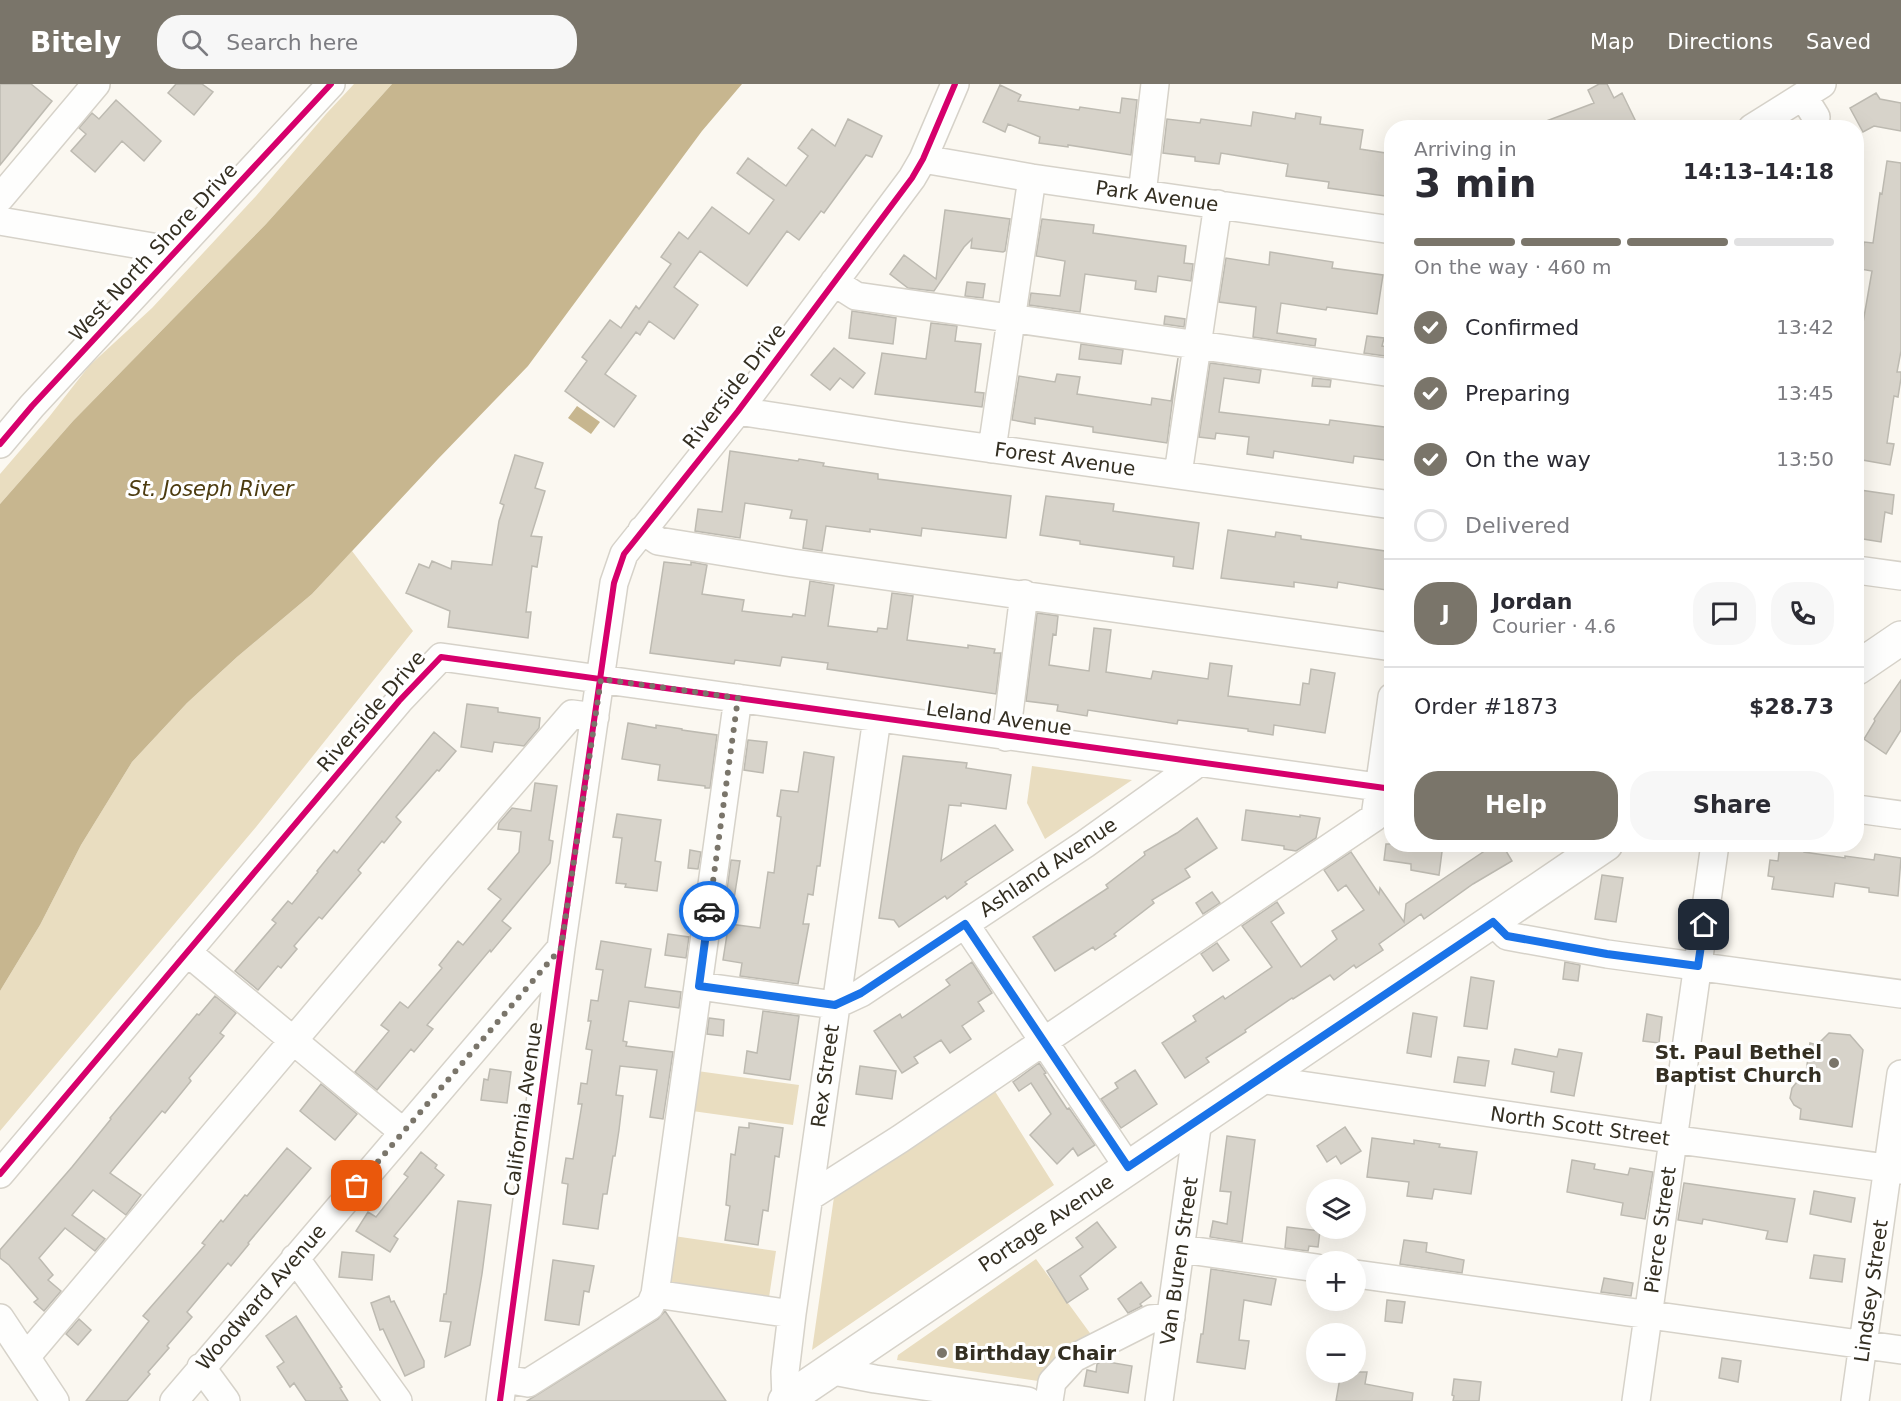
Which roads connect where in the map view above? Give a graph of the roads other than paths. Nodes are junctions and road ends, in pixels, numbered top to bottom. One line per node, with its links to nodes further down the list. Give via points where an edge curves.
1 (96, 84): 11 (street)
2 (331, 84): 15 (street, West North Shore Drive)
3 (955, 84): 8 (street, Riverside Drive)
4 (1155, 84): 10 (street)
5 (1813, 90): 6 (street); 7 (street)
6 (1765, 120)
7 (1815, 120)
8 (923, 159): 9 (street, Park Avenue); 16 (street, Riverside Drive)
9 (1032, 178): 10 (street, Park Avenue); 17 (street)
10 (1142, 194): 12 (street, Park Avenue)
11 (0, 198)
12 (1218, 204): 14 (street, Park Avenue); 18 (street)
13 (0, 222): 15 (street)
14 (1384, 229)
15 (176, 251): 21 (street, West North Shore Drive)
16 (834, 282): 17 (street, via 856,296); 20 (street, Riverside Drive)
17 (1010, 317): 18 (street); 22 (street)
18 (1198, 346): 19 (street); 23 (street)
19 (1384, 372)
20 (738, 411): 22 (street, Forest Avenue); 25 (street, Riverside Drive)
21 (0, 444)
22 (992, 449): 23 (street, Forest Avenue)
23 (1178, 474): 24 (street, Forest Avenue)
24 (1384, 504)
25 (642, 530): 28 (street, via 669,543); 32 (street, Riverside Drive, via 624,554 614,584)
26 (1864, 571): 27 (street)
27 (1901, 576)
28 (1024, 594): 30 (street); 36 (street)
29 (1901, 638): 31 (main road)
30 (1384, 646)
31 (1864, 663)
32 (601, 679): 33 (street, Leland Avenue); 34 (street, California Avenue); 47 (street, Riverside Drive, via 441,657 399,701)
33 (738, 698): 35 (street, Leland Avenue); 49 (street)
34 (595, 717): 46 (street, California Avenue); 53 (street, via 572,714)
35 (877, 718): 36 (street, Leland Avenue); 51 (street, Rex Street)
36 (1006, 737): 37 (street, Leland Avenue)
37 (1198, 763): 38 (street, Leland Avenue); 45 (street, Ashland Avenue)
38 (1384, 788)
39 (1384, 793): 52 (street, via 1375,817)
40 (1864, 810): 41 (street)
41 (1901, 816)
42 (1594, 852): 44 (main road, Portage Avenue)
43 (1714, 852): 48 (street, Pierce Street)
44 (1493, 922): 48 (street, via 1507,936); 55 (main road, Portage Avenue)
45 (965, 924): 51 (street, Ashland Avenue, via 861,993); 52 (street)
46 (561, 948): 57 (street, Woodward Avenue); 77 (street, California Avenue)
47 (187, 952): 53 (street); 61 (street, Riverside Drive)
48 (1698, 966): 50 (street); 58 (street, Pierce Street)
49 (699, 986): 51 (street); 67 (street)
50 (1901, 994)
51 (835, 1005): 62 (street, Rex Street)
52 (1044, 1040): 59 (street); 62 (street)
53 (294, 1041): 57 (street); 74 (street)
54 (1901, 1074): 60 (street, Lindsey Street)
55 (1259, 1079): 56 (main road, Portage Avenue); 58 (street, North Scott Street)
56 (1198, 1120): 59 (main road, Portage Avenue); 63 (street, Van Buren Street)
57 (403, 1132): 64 (street, Woodward Avenue)
58 (1673, 1139): 60 (street, North Scott Street); 69 (street, Pierce Street)
59 (1128, 1167): 76 (main road, Portage Avenue)
60 (1894, 1169): 72 (street, Lindsey Street)
61 (0, 1174)
62 (809, 1197): 68 (street, Rex Street)
63 (1182, 1249): 65 (street); 70 (street, Van Buren Street)
64 (295, 1258): 75 (street, Woodward Avenue); 81 (street)
65 (1306, 1266)
66 (1366, 1275): 69 (street)
67 (655, 1294): 68 (street); 77 (street, via 650,1306 528,1383)
68 (792, 1314): 82 (street, Rex Street)
69 (1648, 1315): 72 (street); 86 (street, Pierce Street)
70 (1172, 1317): 84 (street, via 1151,1319 1074,1358 1052,1382); 85 (street, Van Buren Street)
71 (0, 1318): 74 (street)
72 (1863, 1345): 73 (street); 87 (street, Lindsey Street)
73 (1901, 1350)
74 (26, 1358): 78 (street)
75 (201, 1367): 79 (street, Woodward Avenue); 80 (street)
76 (828, 1370): 82 (main road, Portage Avenue); 83 (street)
77 (502, 1390)
78 (47, 1398)
79 (174, 1401)
80 (225, 1401)
81 (398, 1401)
82 (785, 1401)
83 (1028, 1401)
84 (1048, 1401)
85 (1159, 1401)
86 (1636, 1401)
87 (1855, 1401)

